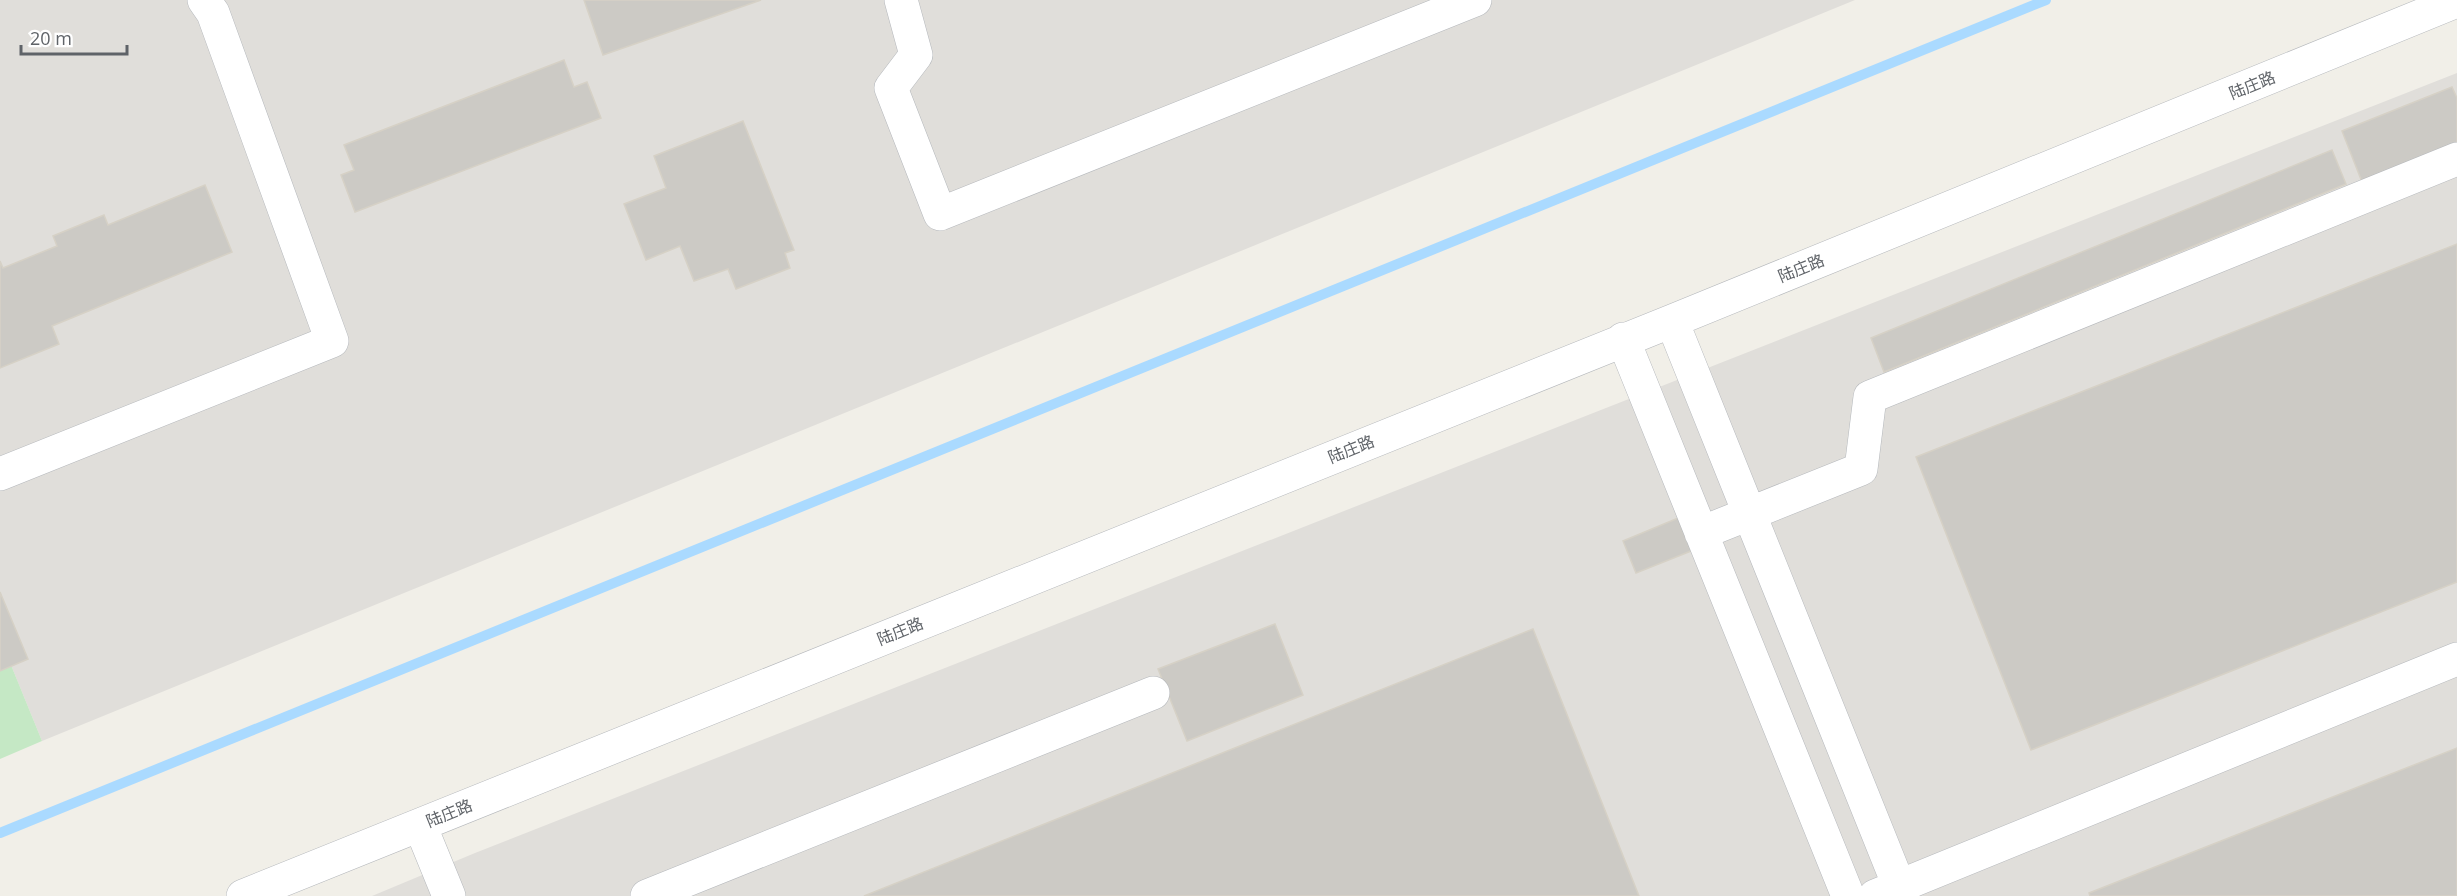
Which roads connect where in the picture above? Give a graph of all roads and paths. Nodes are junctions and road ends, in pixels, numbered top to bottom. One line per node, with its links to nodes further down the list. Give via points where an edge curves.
1 (204, 0): 8 (street, via 213,13 332,341)
2 (901, 0): 3 (street, via 916,54 891,88 939,214)
3 (1475, 0)
4 (2457, 1): 6 (street, 陆庄路)
5 (2457, 159): 9 (street, via 1870,397 1861,469)
6 (1672, 321): 7 (street, 陆庄路); 9 (street)
7 (1623, 339): 10 (street); 13 (street, 陆庄路)
8 (0, 474)
9 (1749, 514): 10 (street); 14 (street)
10 (1701, 533): 18 (street)
11 (2457, 659): 14 (street)
12 (1153, 693): 17 (street)
13 (420, 825): 15 (street, 陆庄路); 16 (street)
14 (1893, 893)
15 (243, 896)
16 (449, 896)
17 (647, 896)
18 (1848, 896)

